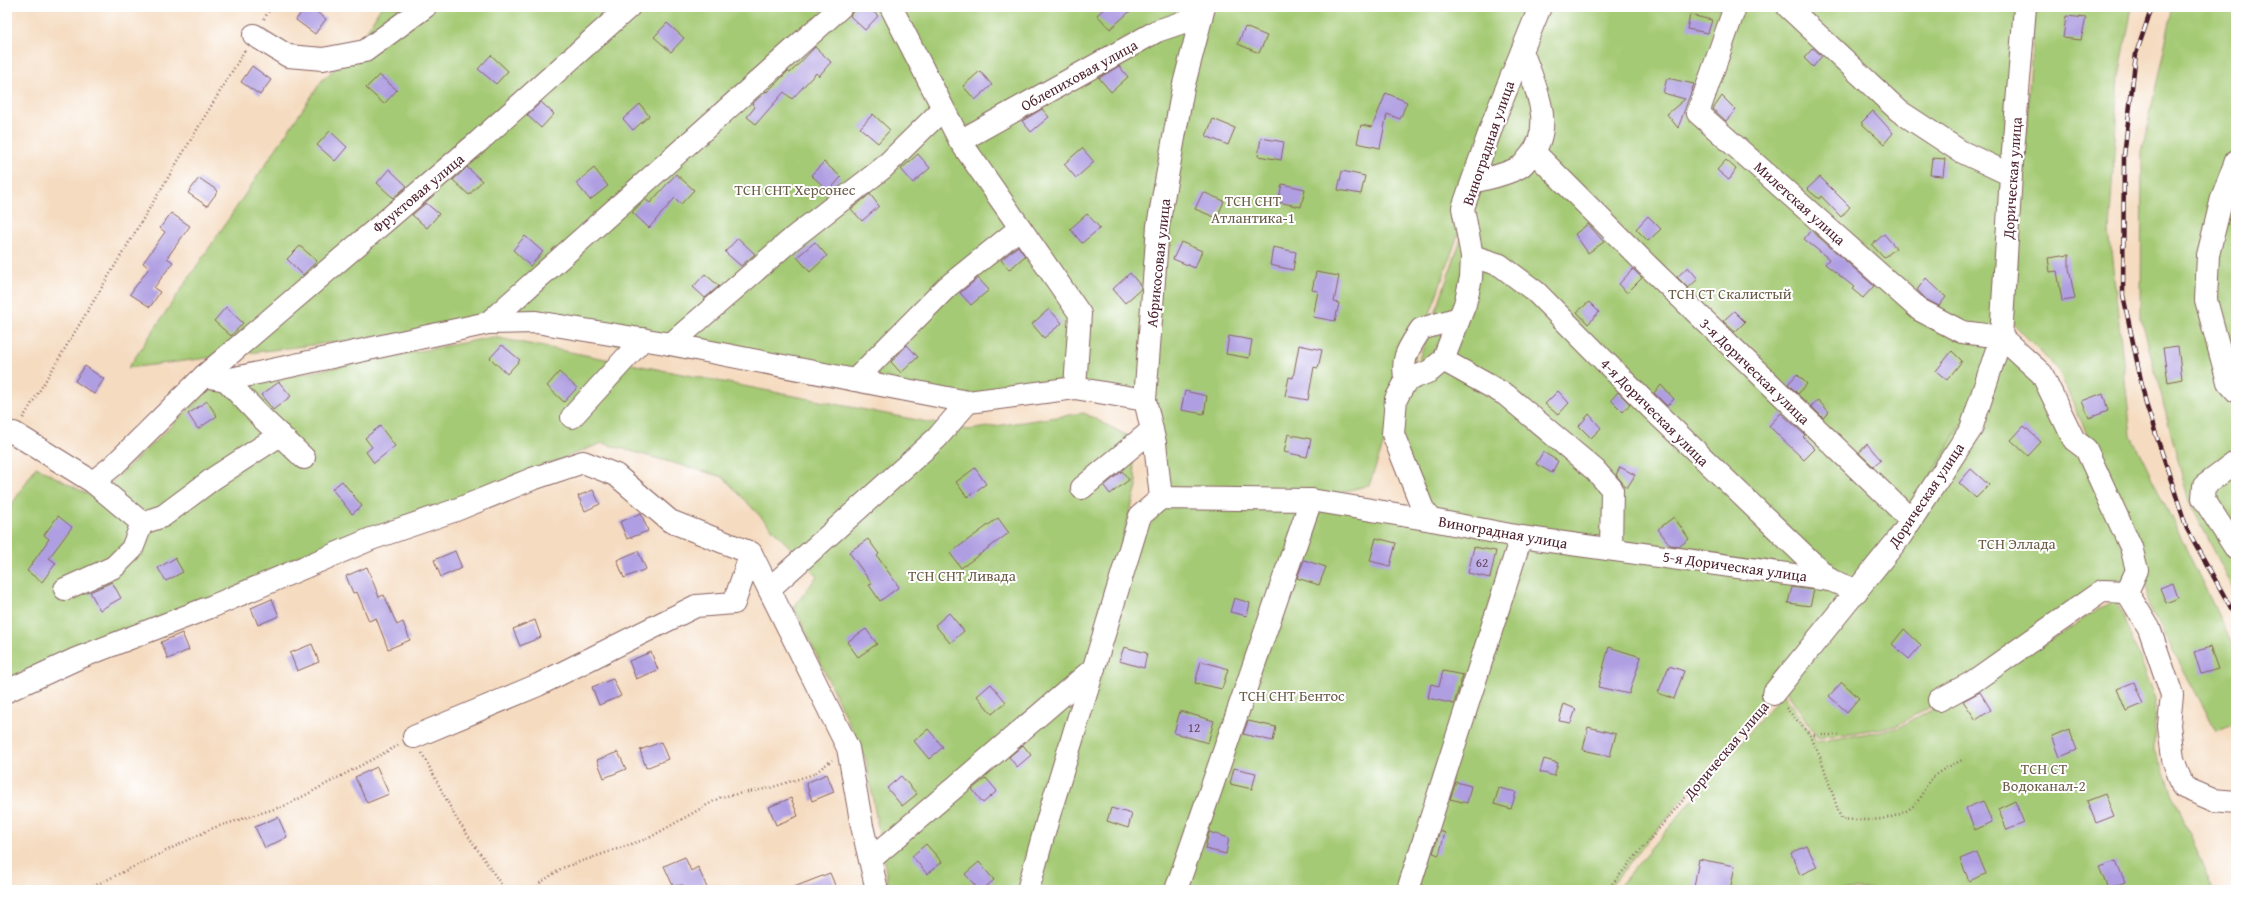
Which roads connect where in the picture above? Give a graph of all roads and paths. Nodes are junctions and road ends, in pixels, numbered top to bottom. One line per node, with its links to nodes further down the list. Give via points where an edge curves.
1 (271, 7): 11 (path)
2 (425, 7): 11 (street, via 365,51 323,59 288,56)
3 (629, 7): 27 (street, Фруктовая улица, via 478,142)
4 (840, 7): 22 (street)
5 (891, 7): 13 (street)
6 (1540, 7): 12 (street, Виноградная улица)
7 (1735, 7): 23 (street, Милетская улица, via 1698,113 1920,310 1962,332)
8 (1788, 7): 17 (street, via 1899,111 1960,151)
9 (2025, 7): 17 (street, Дорическая улица)
10 (1203, 12): 14 (street, Облепиховая улица, via 1157,31); 33 (street, Абрикосовая улица, via 1184,88 1158,226)
11 (254, 35): 37 (path)
12 (1522, 51): 15 (street, via 1543,118); 18 (street, Виноградная улица)
13 (942, 110): 14 (street); 25 (street, via 883,168 793,238)
14 (960, 141): 19 (street)
15 (1534, 152): 18 (street, via 1520,166); 46 (street, 3-я Дорическая улица)
16 (2236, 161): 32 (street, via 2222,198 2208,256 2206,300 2228,382)
17 (2011, 175): 23 (street, Дорическая улица)
18 (1473, 182): 20 (street, Виноградная улица, via 1463,208)
19 (1020, 228): 29 (street, via 948,287); 31 (street, via 1080,314)
20 (1472, 256): 21 (street, Виноградная улица, via 1471,278); 52 (street, 4-я Дорическая улица, via 1500,265 1536,292 1650,407)
21 (1459, 318): 26 (street, Виноградная улица); 30 (street, via 1421,329 1402,366)
22 (488, 324): 24 (street, via 536,322); 28 (street)
23 (2001, 337): 46 (street, Дорическая улица, via 1971,429); 56 (street, via 2042,374 2074,440 2086,449 2131,546 2137,570)
24 (643, 340): 25 (street); 35 (street)
25 (671, 344): 29 (street)
26 (1443, 360): 30 (street, via 1430,371); 50 (street, via 1506,395 1595,470 1612,490)
27 (204, 376): 28 (street); 41 (street, Фруктовая улица, via 113,466)
28 (226, 380): 38 (street)
29 (855, 380): 34 (street)
30 (1406, 381): 45 (street, Виноградная улица, via 1396,399 1393,434 1423,508)
31 (1075, 388): 33 (street); 34 (street)
32 (2236, 391)
33 (1145, 400): 36 (street, Абрикосовая улица)
34 (968, 402): 54 (street, via 936,438)
35 (572, 417)
36 (1152, 430): 42 (street); 43 (street, Абрикосовая улица)
37 (14, 433): 41 (street)
38 (280, 435): 39 (street); 47 (street, via 162,516)
39 (304, 458)
40 (2236, 462): 49 (street, via 2204,486 2203,498)
41 (93, 482): 47 (street)
42 (1082, 488)
43 (1160, 498): 44 (street); 57 (street, via 1140,516)
44 (1311, 500): 45 (street); 73 (street)
45 (1432, 520): 48 (street, Виноградная улица)
46 (1910, 520): 55 (street, Дорическая улица)
47 (142, 523): 53 (street, via 132,549 114,567)
48 (1521, 537): 50 (street, Виноградная улица); 74 (street)
49 (2236, 548)
50 (1611, 549): 52 (street, 5-я Дорическая улица)
51 (750, 553): 54 (street); 58 (street, via 670,521 616,475 583,462 371,539 212,606 76,659); 63 (street, via 734,602 696,606 538,686)
52 (1830, 580): 55 (street, 5-я Дорическая улица)
53 (65, 589)
54 (769, 589): 64 (street)
55 (1857, 591): 59 (street, Дорическая улица)
56 (2127, 592): 60 (street, via 2102,591 1971,683); 66 (street, via 2149,628 2172,695 2169,725 2173,759 2183,787 2213,800)
57 (1094, 668): 67 (street); 72 (street)
58 (7, 691)
59 (1773, 694): 61 (path); 75 (path, Дорическая улица)
60 (1939, 700)
61 (1810, 734): 62 (path); 65 (path, via 1841,819 1860,821 1899,815 1913,807 1927,784 1940,771)
62 (1841, 735)
63 (414, 737): 68 (path, via 287,805 214,828); 69 (path, via 456,818)
64 (848, 748): 67 (street); 70 (path, via 814,774 770,788 721,797 650,838 562,868 540,883)
65 (1964, 759)
66 (2236, 802)
67 (870, 860): 71 (street)
68 (86, 890)
69 (505, 890)
70 (536, 890)
71 (877, 890)
72 (1028, 890)
73 (1176, 890)
74 (1408, 890)
75 (1607, 890)

